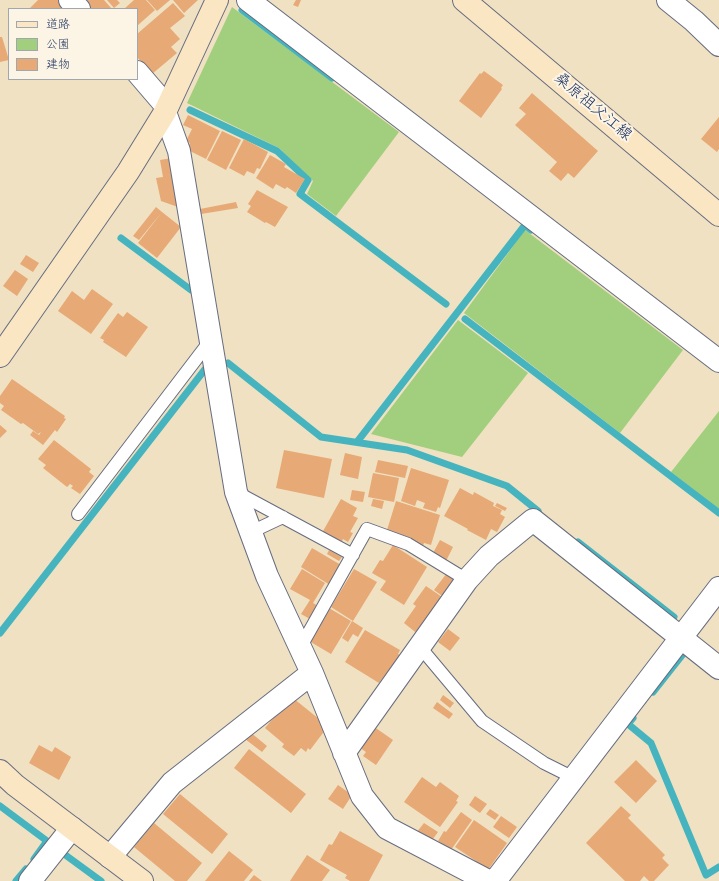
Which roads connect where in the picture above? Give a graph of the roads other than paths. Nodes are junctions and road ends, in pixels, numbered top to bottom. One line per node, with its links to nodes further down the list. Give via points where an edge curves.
1 (70, 0): 6 (street)
2 (217, 0): 9 (street)
3 (248, 0): 13 (street)
4 (464, 0): 10 (street, 桑原祖父江線)
5 (668, 0): 7 (street)
6 (78, 8)
7 (719, 45)
8 (138, 73): 9 (street)
9 (166, 110): 11 (street, via 179,151); 12 (street, via 128,172)
10 (719, 215)
11 (210, 341): 14 (street); 15 (lane)
12 (0, 356)
13 (719, 361)
14 (236, 492): 16 (lane); 17 (street)
15 (78, 514)
16 (283, 517): 17 (lane); 18 (lane)
17 (251, 532): 23 (street, via 267,576)
18 (353, 555): 19 (lane, via 367,529 408,544); 23 (lane)
19 (467, 580): 21 (street, via 489,556 533,520); 22 (street)
20 (719, 588): 21 (street)
21 (681, 639): 24 (street); 28 (street)
22 (420, 647): 26 (street); 28 (lane, via 482,721 544,762)
23 (300, 648): 25 (street)
24 (719, 668)
25 (312, 673): 26 (street); 30 (street, via 172,783)
26 (344, 753): 33 (street, via 362,796 387,828)
27 (0, 771): 29 (street)
28 (574, 778): 34 (street)
29 (72, 828): 30 (street); 31 (street)
30 (110, 857): 32 (street)
31 (30, 881)
32 (142, 881)
33 (488, 881)
34 (495, 881)

